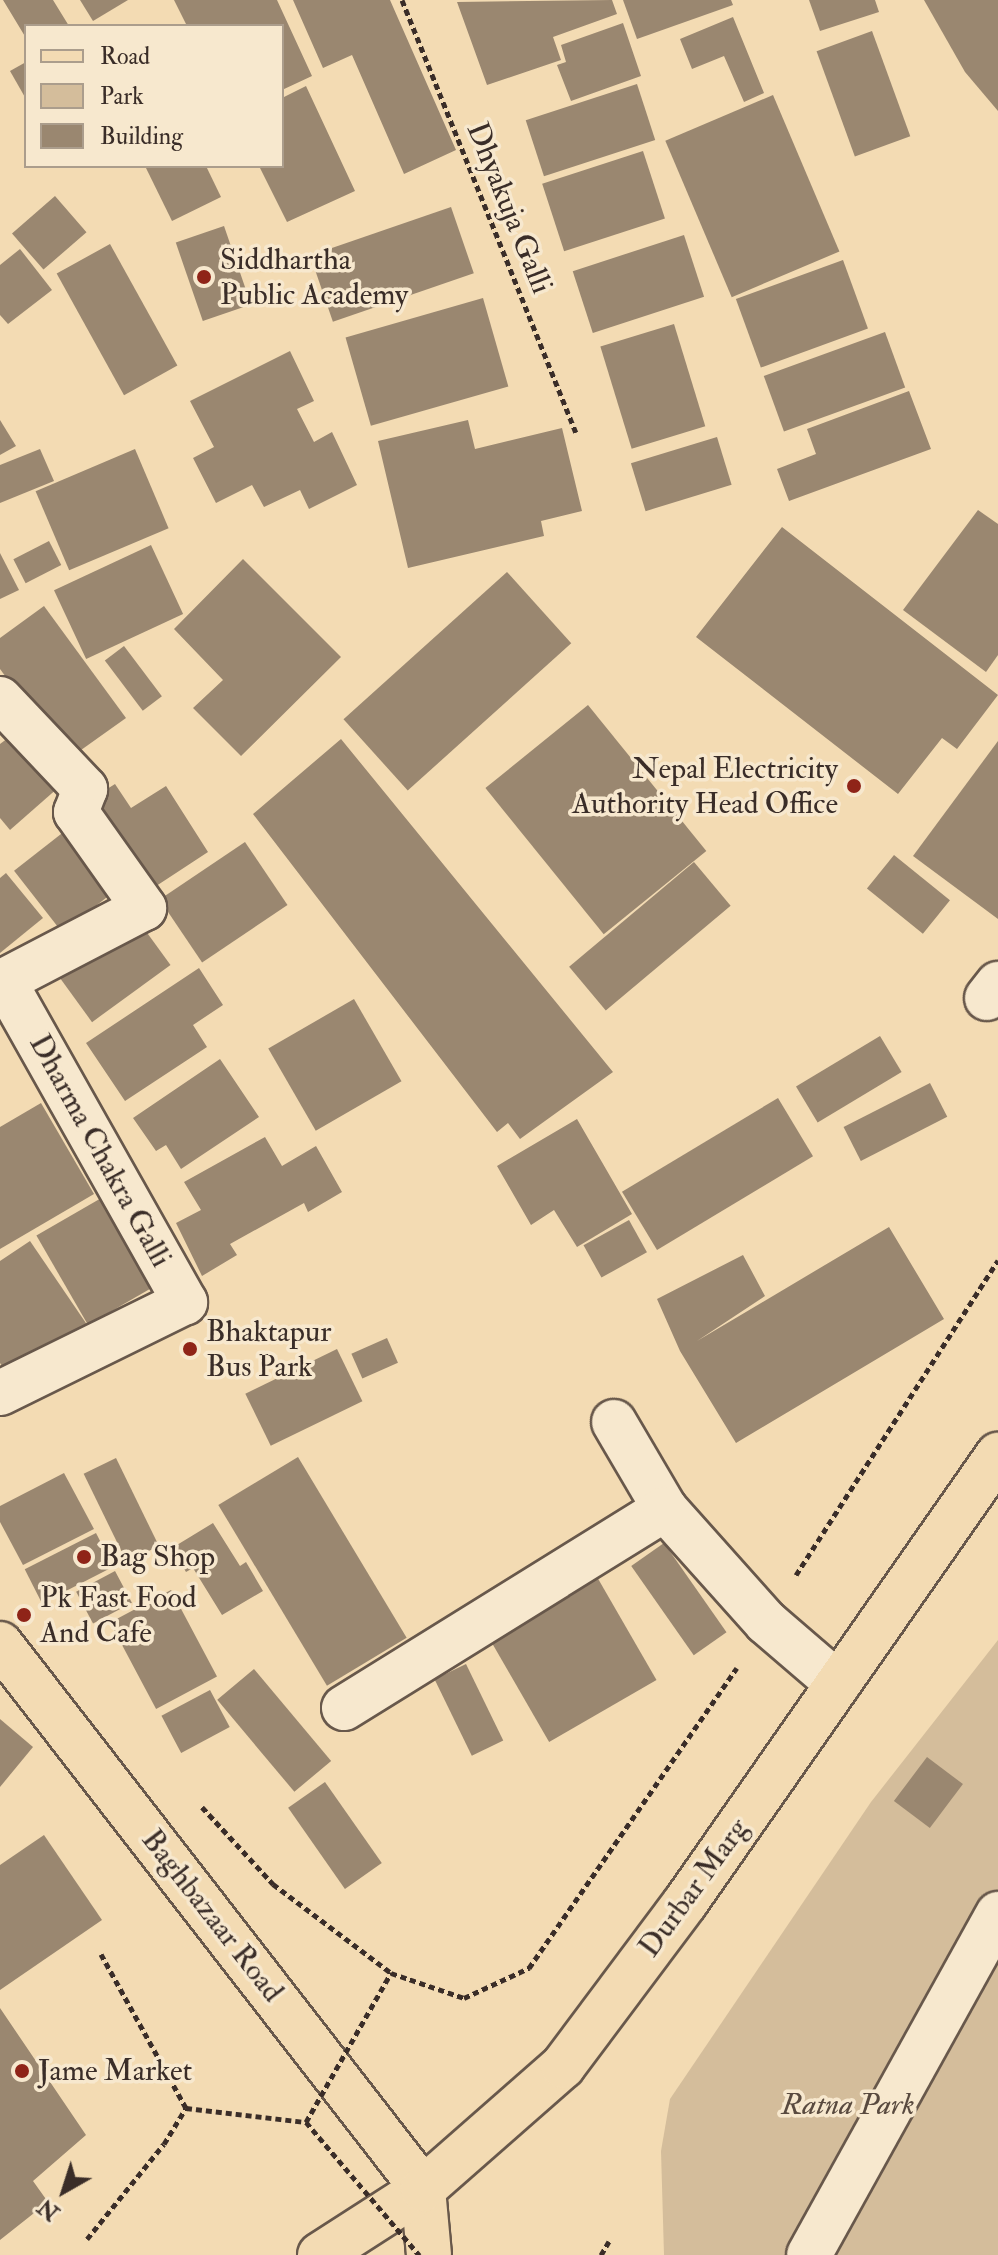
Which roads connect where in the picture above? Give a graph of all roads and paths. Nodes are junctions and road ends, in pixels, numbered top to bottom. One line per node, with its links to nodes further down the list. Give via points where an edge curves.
1 (402, 0): 2 (path, Dhyakuja Galli)
2 (576, 432)
3 (0, 699): 4 (street, Dharma Chakra Galli, via 85,789 76,812 144,908 4,981 185,1302)
4 (0, 1393)
5 (614, 1422): 7 (street)
6 (998, 1455): 9 (main road, Durbar Marg)
7 (665, 1509): 9 (street, via 766,1622); 10 (street)
8 (0, 1644): 18 (main road, Baghbazaar Road)
9 (838, 1684): 18 (main road, Durbar Marg, via 563,2066)
10 (344, 1708)
11 (273, 1884): 15 (path)
12 (998, 1914): 25 (street)
13 (101, 1954): 16 (path)
14 (529, 1968): 15 (path, via 464,1998)
15 (391, 1973): 17 (path, bridge)
16 (186, 2108): 17 (path, bridge); 19 (path, via 164,2144)
17 (306, 2122): 22 (path, bridge)
18 (423, 2189): 21 (main road, Durbar Marg); 23 (main road)
19 (87, 2239)
20 (609, 2241): 24 (path)
21 (320, 2255)
22 (419, 2255)
23 (429, 2255)
24 (601, 2255)
25 (809, 2255)

